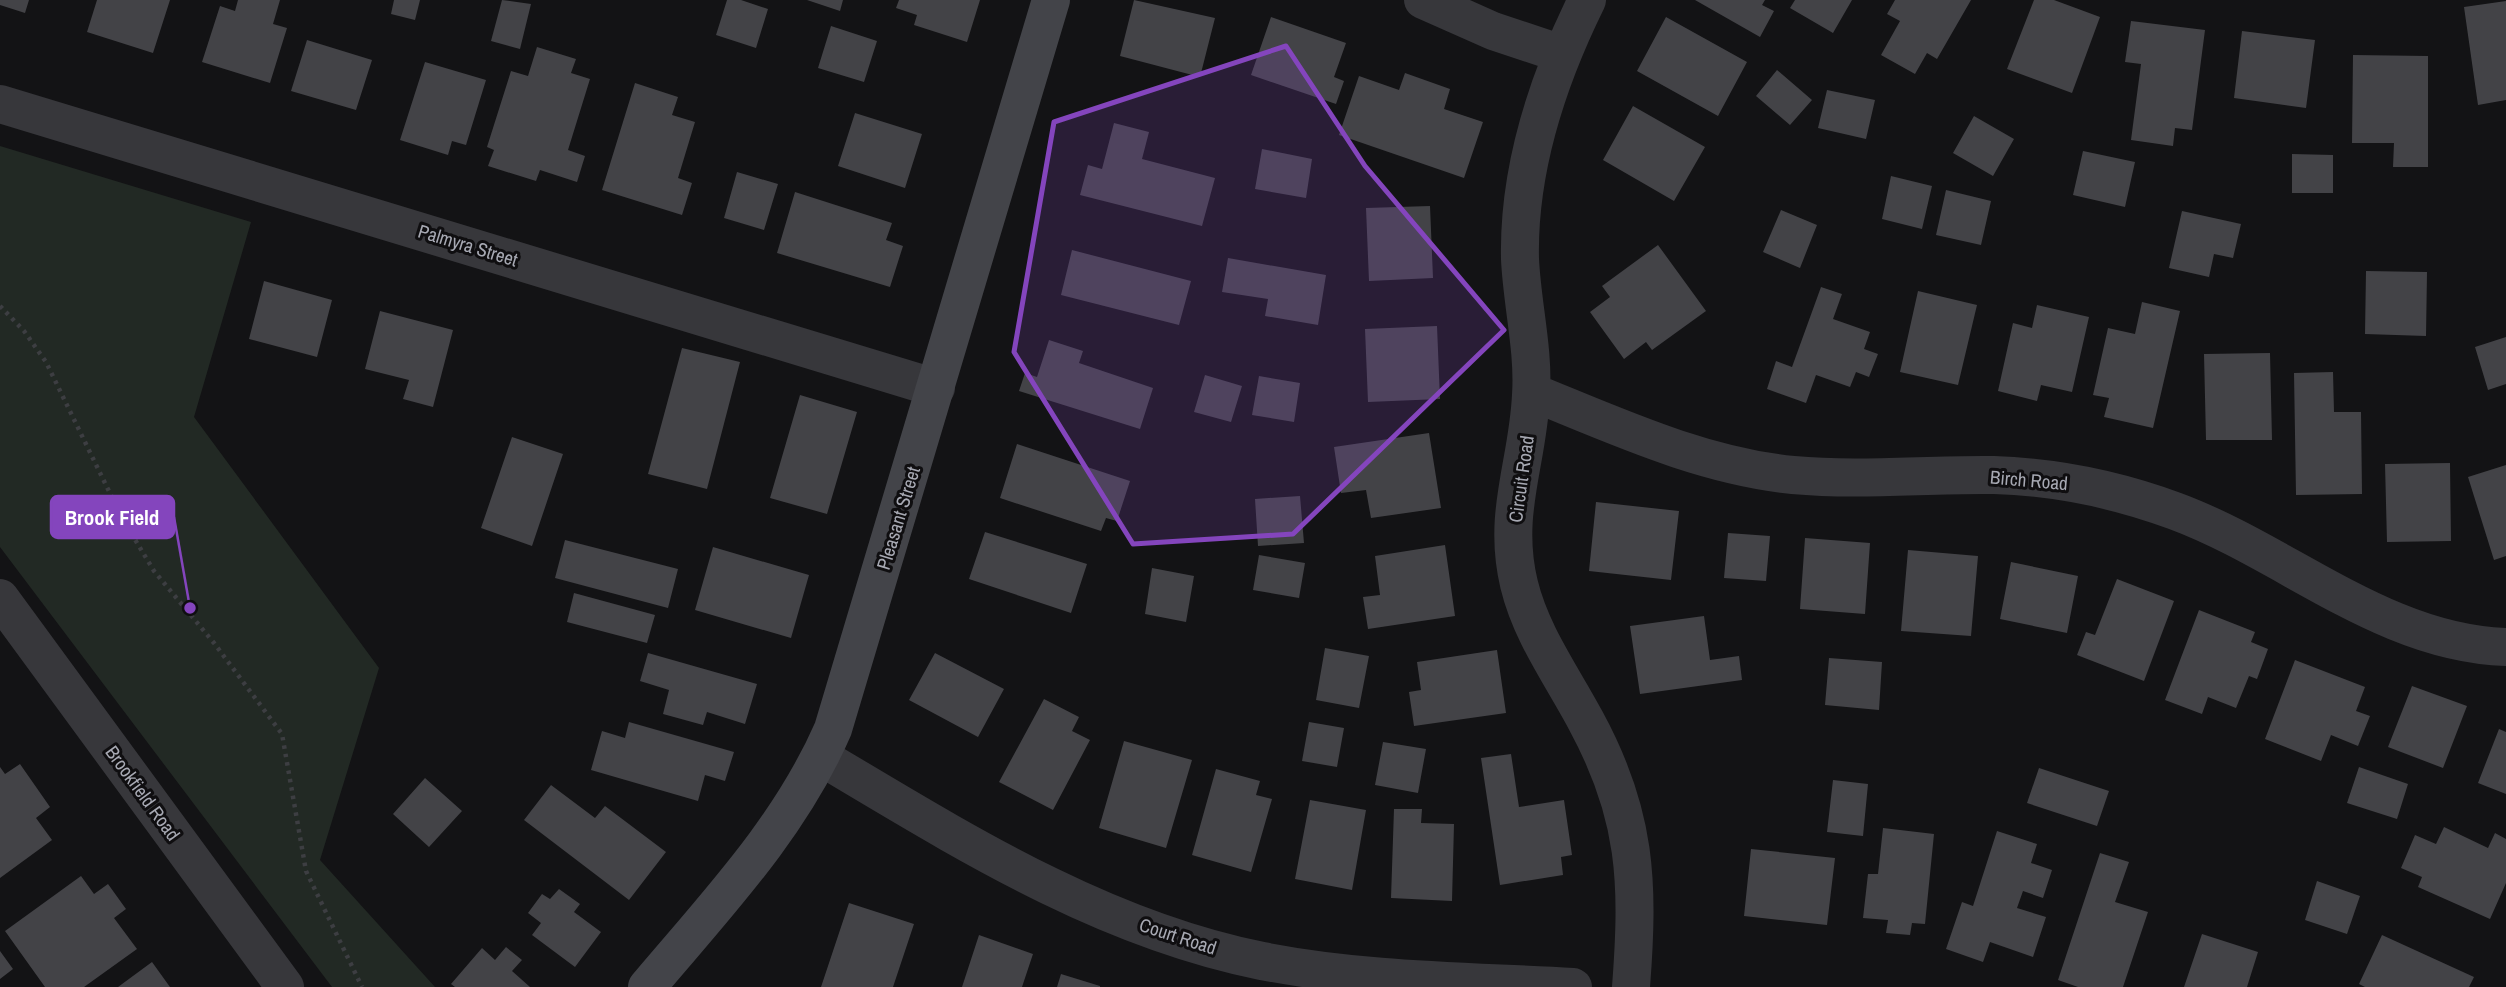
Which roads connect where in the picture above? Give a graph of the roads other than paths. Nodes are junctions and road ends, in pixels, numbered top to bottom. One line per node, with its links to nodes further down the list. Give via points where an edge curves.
1 (1051, 0): 6 (main road, Pleasant Street)
2 (1423, 0): 4 (street, via 1493,31)
3 (1587, 0): 4 (street, Circuit Road)
4 (1562, 54): 7 (street, Circuit Road, via 1541,119 1522,213 1521,280)
5 (0, 104): 6 (street, Palmyra Street)
6 (936, 388): 10 (main road, Pleasant Street, via 843,701)
7 (1532, 393): 9 (street, Birch Road, via 1673,447 1764,471 1858,478 1997,475 2113,492 2209,526 2410,626 2471,643); 14 (street, Circuit Road, via 1513,502 1517,574 1531,620 1598,744 1627,825 1635,881)
8 (0, 598): 11 (street, Brookfield Road)
9 (2506, 647)
10 (821, 757): 12 (main road, Pleasant Street, via 764,847); 13 (street, Court Road, via 1021,872 1179,938 1258,960 1335,972)
11 (285, 987)
12 (647, 987)
13 (1573, 987)
14 (1631, 987)

